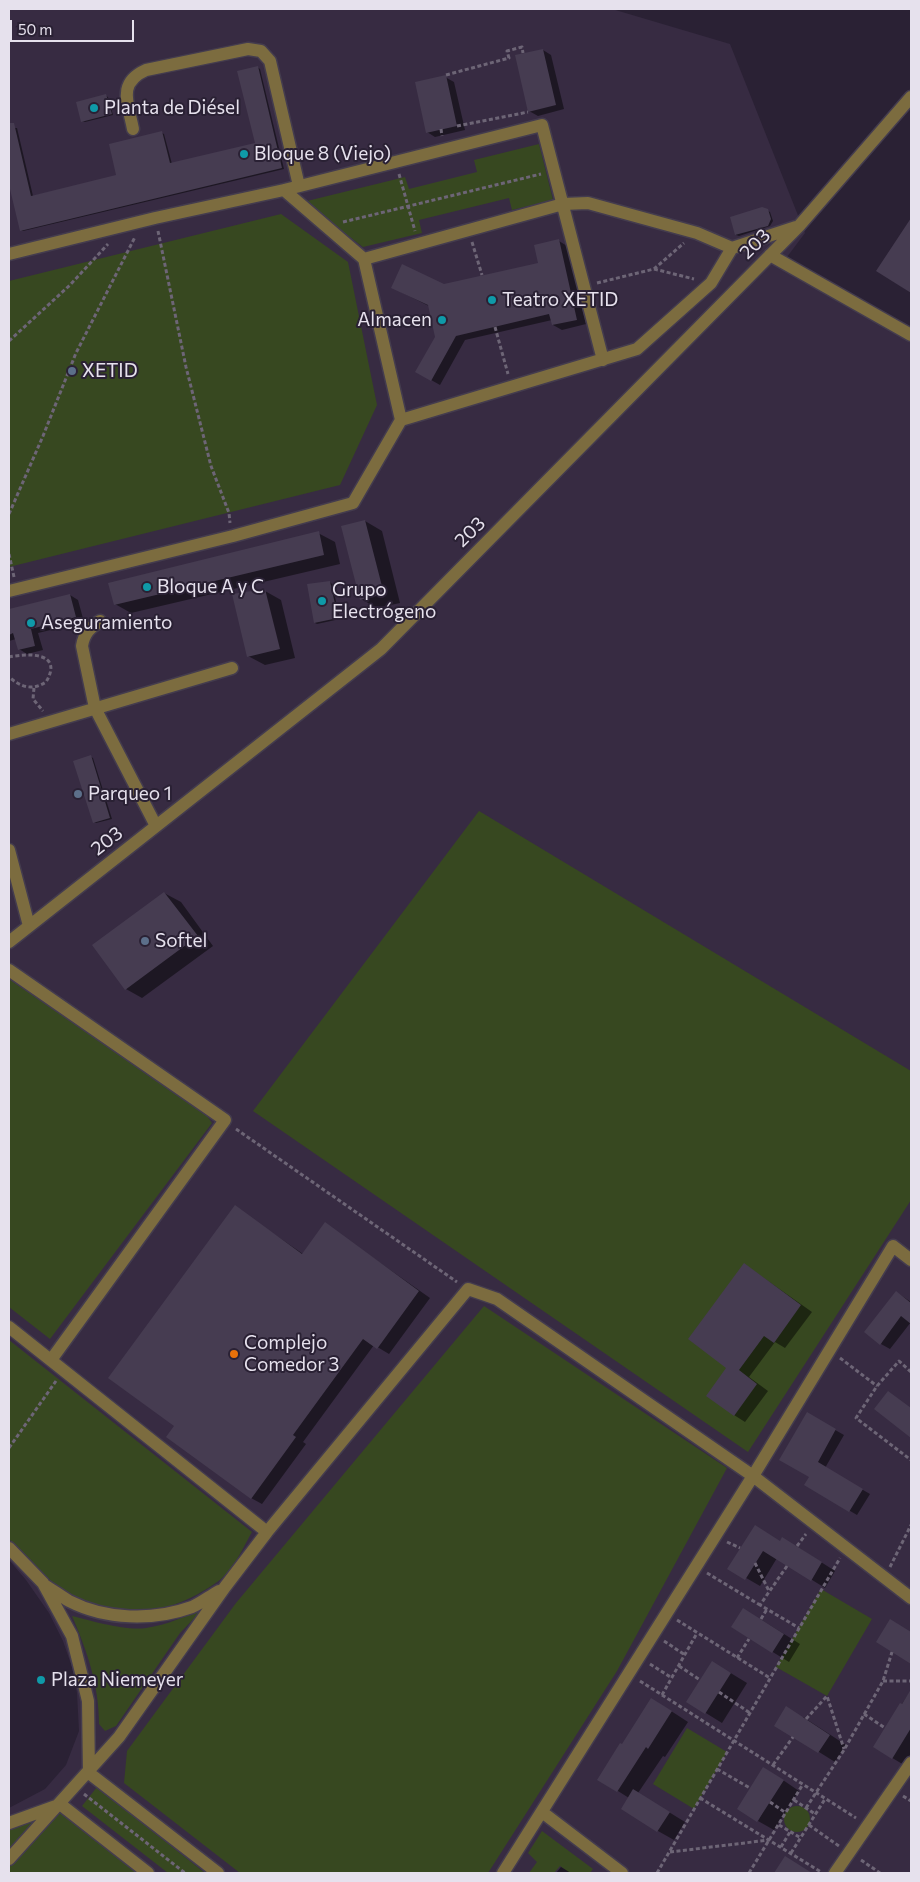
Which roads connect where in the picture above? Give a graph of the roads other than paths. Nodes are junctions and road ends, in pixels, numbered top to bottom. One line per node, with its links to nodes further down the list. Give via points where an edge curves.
1 (911, 97): 6 (street, 203)
2 (133, 128): 3 (street, via 127,89 136,74 248,49 261,51 270,61)
3 (299, 186): 4 (street); 5 (street, via 542,125)
4 (284, 190): 8 (street); 10 (street)
5 (563, 204): 7 (street, via 588,203 697,233); 10 (street); 12 (street)
6 (799, 226): 7 (street); 9 (street, 203)
7 (732, 248): 12 (street, via 711,283 637,349)
8 (9, 254)
9 (770, 255): 11 (street); 19 (street, 203, via 381,649)
10 (364, 259): 13 (street)
11 (911, 335)
12 (603, 360): 13 (street)
13 (401, 420): 14 (street, via 353,503)
14 (13, 590)
15 (100, 621): 17 (street, via 89,628 82,646)
16 (232, 668): 17 (street)
17 (95, 708): 18 (street); 19 (street)
18 (9, 734)
19 (156, 826): 21 (street, 203)
20 (9, 850): 21 (street)
21 (29, 926): 22 (street, 203)
22 (9, 942)
23 (9, 970): 26 (street, via 224,1120)
24 (911, 1260): 27 (street, via 893,1246)
25 (9, 1327): 26 (street)
26 (51, 1360): 28 (street)
27 (753, 1476): 28 (street, via 497,1298 468,1289); 32 (street); 36 (street)
28 (267, 1532): 31 (street)
29 (9, 1548): 30 (street)
30 (43, 1583): 31 (street, via 69,1601 99,1612 131,1617 163,1615 194,1606); 34 (street, via 72,1636 88,1701)
31 (225, 1587): 34 (street, via 119,1738)
32 (911, 1598)
33 (911, 1763): 43 (street)
34 (89, 1773): 35 (street); 40 (street)
35 (60, 1804): 37 (street); 38 (street); 39 (street)
36 (542, 1812): 41 (street); 42 (street)
37 (9, 1824)
38 (9, 1860)
39 (148, 1873)
40 (218, 1873)
41 (503, 1873)
42 (622, 1873)
43 (835, 1873)

